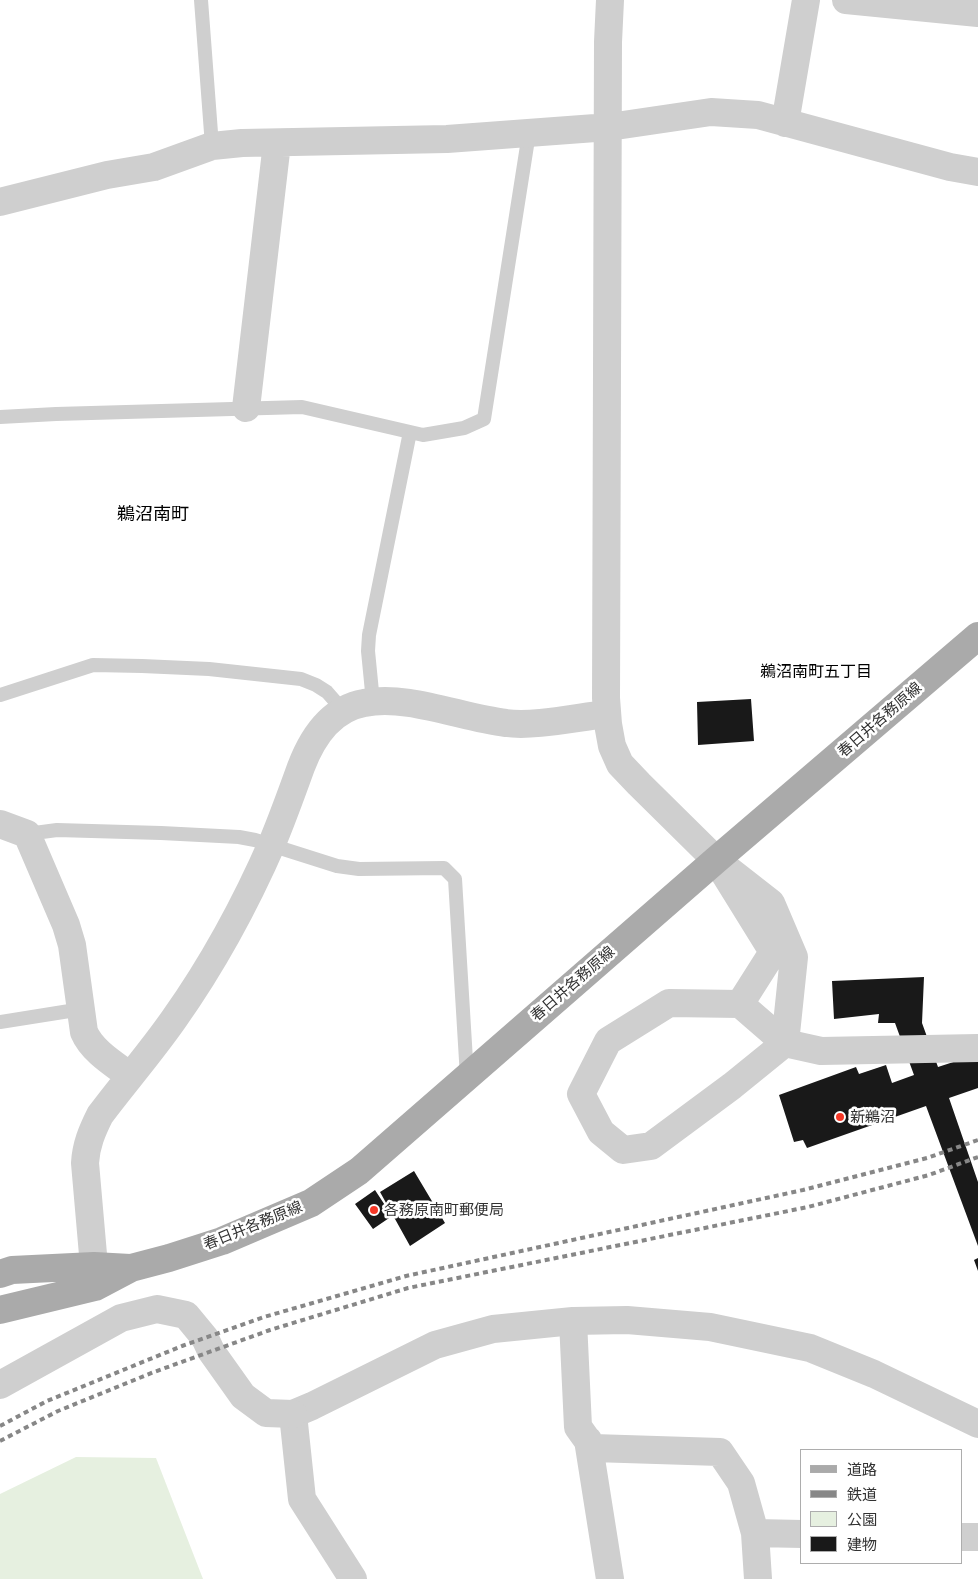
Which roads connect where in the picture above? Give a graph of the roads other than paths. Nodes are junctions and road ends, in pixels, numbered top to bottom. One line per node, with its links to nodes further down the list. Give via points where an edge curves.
1 (201, 0): 10 (lane)
2 (610, 0): 7 (street)
3 (806, 0): 6 (street)
4 (854, 0): 5 (street)
5 (978, 13)
6 (785, 123): 7 (street, via 758,115 711,112); 11 (street)
7 (608, 128): 8 (street); 20 (street)
8 (529, 133): 9 (street, via 447,139); 15 (lane, via 484,419 464,428 423,435)
9 (277, 143): 10 (street); 13 (street)
10 (212, 146): 12 (street, via 154,167 107,175)
11 (978, 172)
12 (0, 202)
13 (246, 408): 14 (lane); 15 (lane, via 302,407)
14 (0, 417)
15 (410, 432): 18 (lane, via 369,635)
16 (978, 636): 24 (main road, 春日井各務原線)
17 (0, 695): 19 (lane, via 93,665 142,666 301,679 327,692)
18 (373, 702): 19 (street, via 351,706); 20 (street, via 409,704 508,723)
19 (340, 712): 23 (street, via 320,730 307,751)
20 (607, 714): 24 (street, via 612,746 620,764)
21 (0, 824): 22 (street)
22 (26, 834): 23 (lane, via 57,830 189,834 239,837); 26 (street, via 66,925)
23 (271, 846): 30 (street, via 221,944 174,1019); 31 (lane, via 337,866 359,869 444,868 455,879)
24 (716, 860): 25 (street, via 774,952); 28 (street, via 771,903 794,957); 31 (main road, 春日井各務原線)
25 (740, 1004): 28 (street); 28 (street, via 669,1003 608,1041 581,1094 601,1132 623,1150 651,1146)
26 (82, 1009): 27 (lane); 30 (street, via 84,1032 92,1046)
27 (0, 1022)
28 (785, 1043): 29 (street, via 821,1051)
29 (978, 1048)
30 (130, 1076): 32 (street, via 100,1115 86,1149)
31 (467, 1077): 33 (main road, 春日井各務原線, via 359,1171 311,1203 222,1241)
32 (94, 1266): 33 (main road, 春日井各務原線); 34 (main road, 春日井各務原線, via 12,1270)
33 (131, 1268): 35 (main road, 春日井各務原線, via 95,1287)
34 (0, 1274)
35 (0, 1310)
36 (573, 1321): 38 (street, via 493,1329 435,1345); 39 (street, via 627,1320 710,1327 810,1348); 40 (street, via 578,1427)
37 (0, 1386): 38 (street, via 121,1318 157,1309 186,1315 243,1396 266,1413)
38 (293, 1414): 45 (street, via 302,1499)
39 (977, 1422)
40 (588, 1440): 41 (street, via 593,1448 720,1452 741,1483); 46 (street)
41 (755, 1534): 42 (street); 47 (street)
42 (800, 1534)
43 (963, 1537): 44 (street)
44 (978, 1537)
45 (353, 1579)
46 (610, 1579)
47 (758, 1579)

